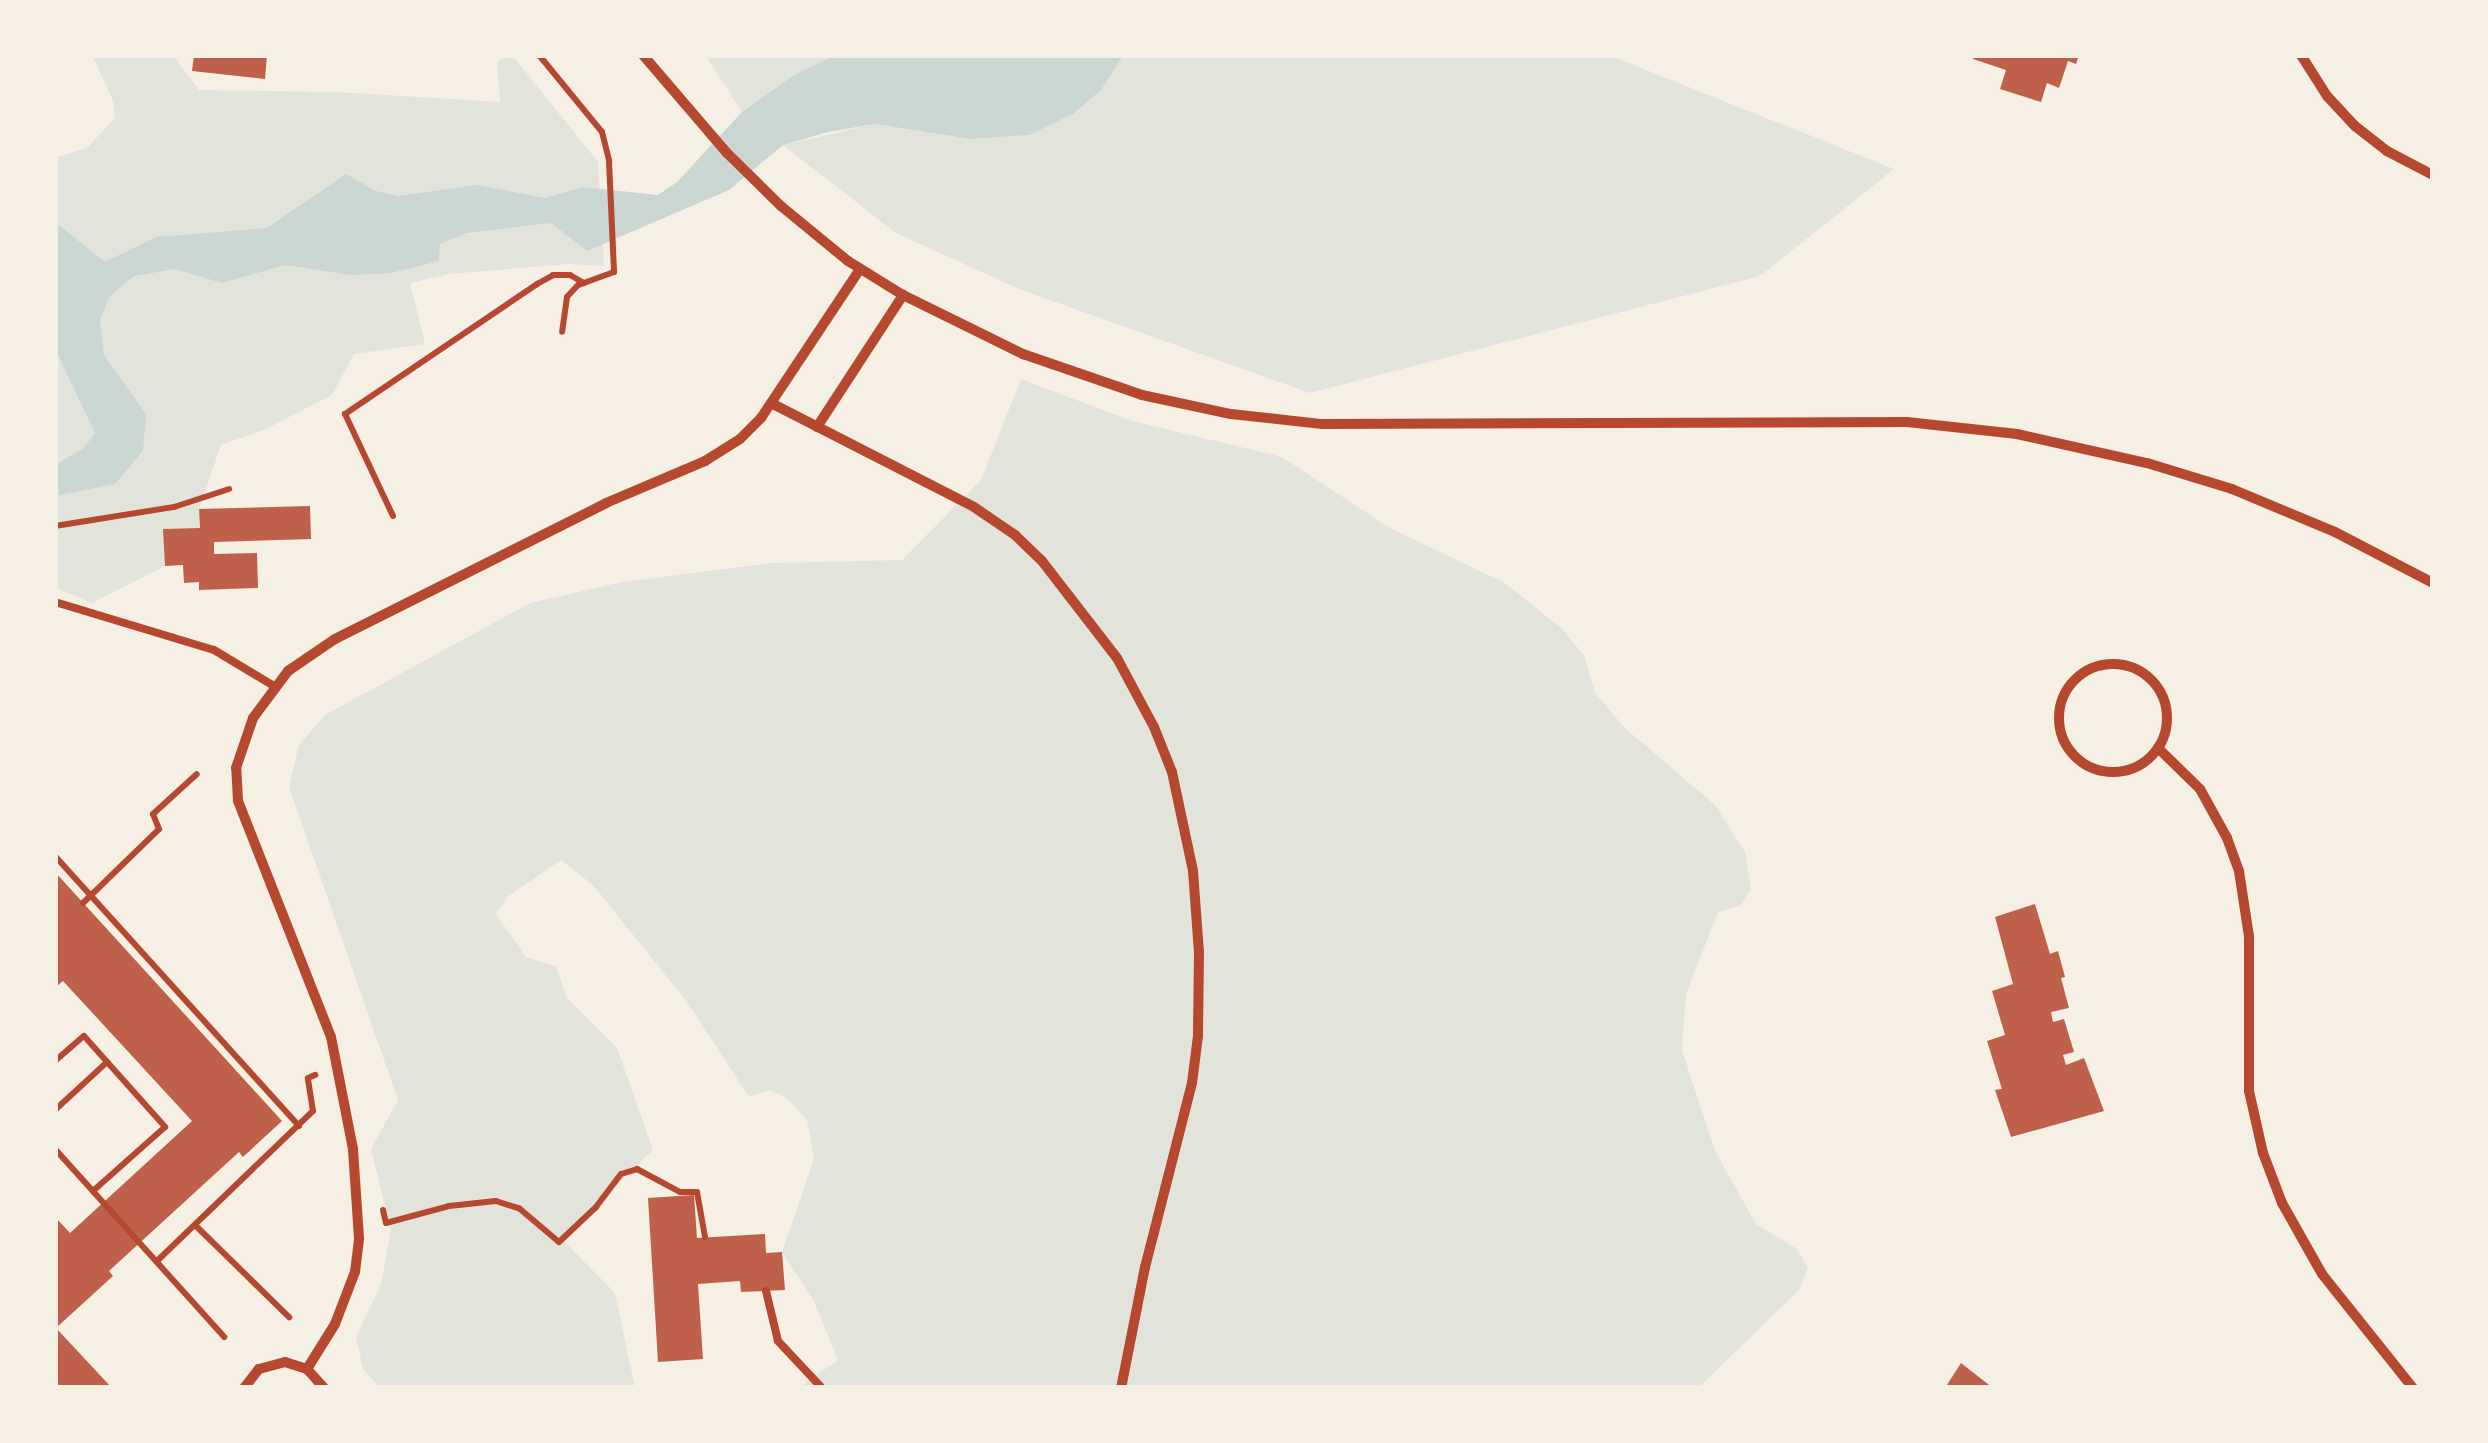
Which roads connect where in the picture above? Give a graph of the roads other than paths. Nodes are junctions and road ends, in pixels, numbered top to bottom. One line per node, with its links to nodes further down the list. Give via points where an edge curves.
1 (643, 55): 4 (street, via 781,206)
2 (2301, 55): 3 (street, via 2356,126)
3 (2433, 175)
4 (860, 269): 5 (street); 6 (street)
5 (903, 295): 7 (street); 8 (street, via 1073,374 1186,405 1277,420 1398,426 1907,422 2050,440 2266,502)
6 (772, 402): 7 (street); 10 (street, via 751,429 716,455 335,639)
7 (816, 427): 17 (street, via 974,508 1028,547 1117,658 1172,772 1193,872 1198,1036)
8 (2433, 584)
9 (55, 602): 10 (lane, via 214,650)
10 (274, 686): 13 (street, via 240,750 238,801 332,1037 349,1118 359,1238 345,1304)
11 (2158, 748): 11 (street, via 2167,716 2164,699 2143,673 2127,666 2094,667 2067,688 2058,721 2062,738 2083,764 2116,773 2147,761); 18 (street, via 2200,789 2239,872 2249,936 2249,1091 2282,1204 2322,1274)
12 (766, 1291): 16 (lane, via 778,1342)
13 (307, 1370): 14 (street, via 270,1364); 15 (street)
14 (244, 1388)
15 (324, 1388)
16 (822, 1388)
17 (1121, 1388)
18 (2413, 1388)

